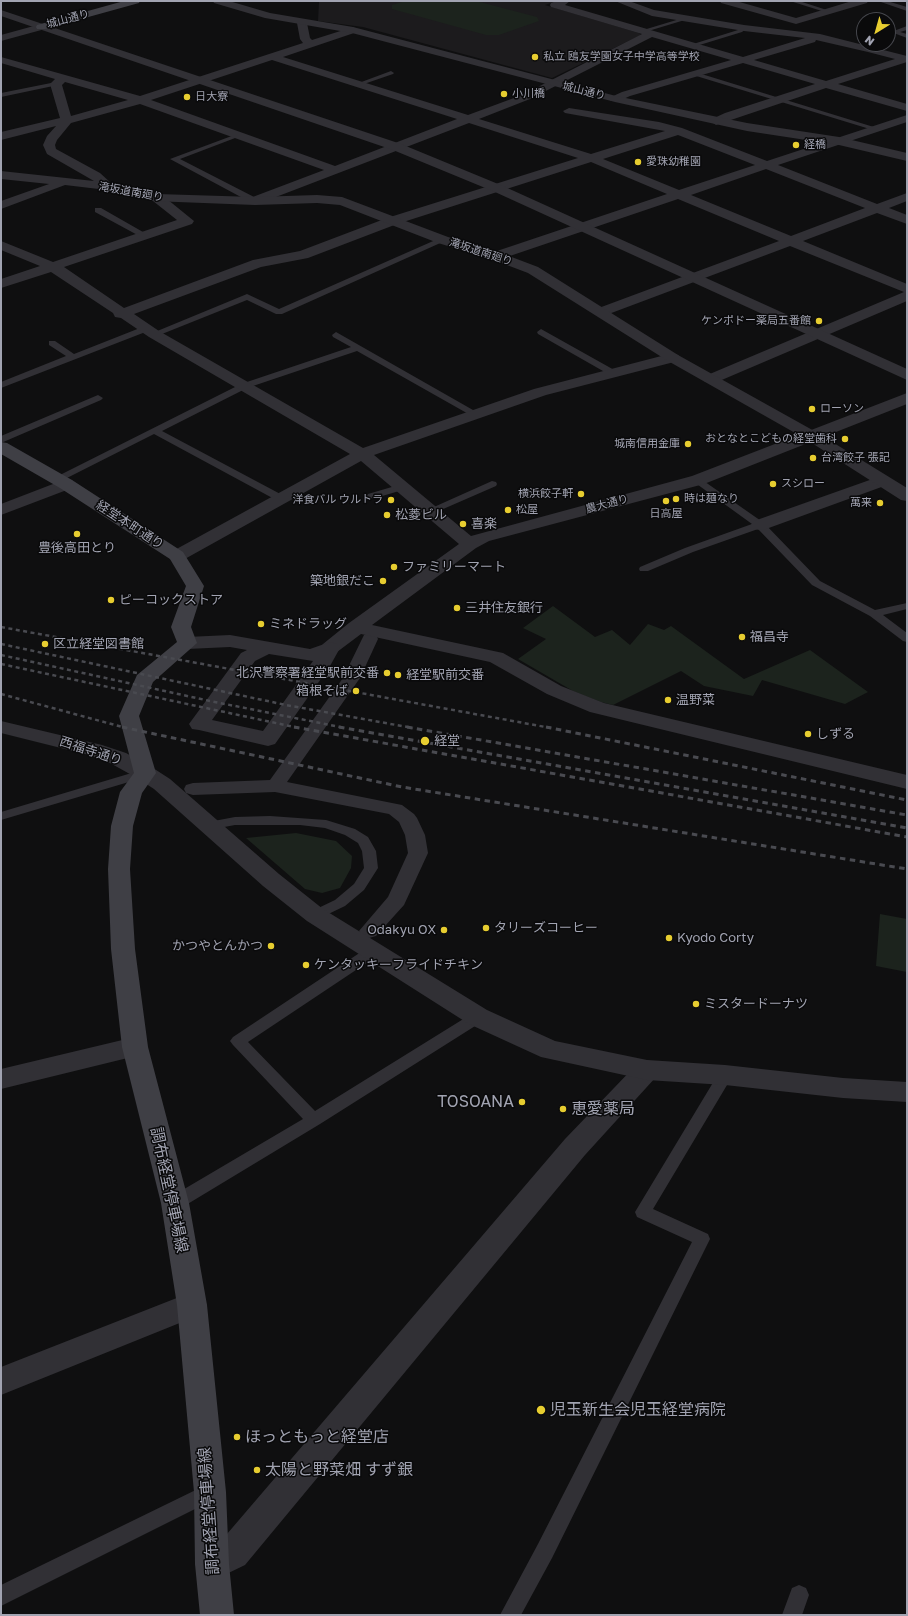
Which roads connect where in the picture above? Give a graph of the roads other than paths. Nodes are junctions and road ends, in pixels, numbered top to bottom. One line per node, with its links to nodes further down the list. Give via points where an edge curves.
1 (135, 1): 14 (main road, 城山通り)
2 (218, 1): 13 (street, 城山通り, via 269,16)
3 (565, 1): 18 (street, via 555,5)
4 (620, 1): 12 (street, via 652,13)
5 (725, 1): 10 (street, via 796,21)
6 (793, 1): 10 (lane)
7 (863, 1): 10 (street)
8 (881, 1): 9 (lane)
9 (907, 9)
10 (827, 11)
11 (1, 13): 14 (street, 城山通り)
12 (685, 19): 15 (street); 18 (lane)
13 (302, 22): 17 (street, 城山通り); 22 (street, via 305,39)
14 (41, 27): 21 (street); 29 (street)
15 (744, 28): 20 (street); 23 (lane)
16 (907, 28): 19 (lane, via 894,32)
17 (353, 30): 22 (street); 32 (street, 城山通り)
18 (647, 32): 23 (street); 32 (street)
19 (907, 36)
20 (820, 37): 26 (street); 33 (street, via 907,59)
21 (1, 38)
22 (311, 44): 24 (street)
23 (692, 45): 26 (street)
24 (273, 57): 29 (street); 31 (street)
25 (1, 60): 30 (street)
26 (743, 60): 28 (street); 33 (street)
27 (391, 73): 31 (lane)
28 (695, 74): 35 (street); 37 (lane)
29 (199, 80): 36 (street); 51 (street)
30 (58, 81): 34 (lane); 36 (street); 43 (street)
31 (359, 84): 42 (street)
32 (553, 84): 35 (street, 城山通り); 42 (street)
33 (827, 84): 37 (street); 38 (street)
34 (1, 95)
35 (615, 99): 45 (street, 城山通り)
36 (140, 100): 40 (street); 48 (street)
37 (780, 100): 45 (street); 46 (lane)
38 (907, 108)
39 (569, 111): 47 (street)
40 (90, 115): 43 (street); 44 (street)
41 (907, 118): 46 (street)
42 (470, 119): 51 (street); 53 (street)
43 (67, 120): 49 (street); 58 (street, via 51,139 51,151 96,176)
44 (105, 120)
45 (716, 121): 50 (street, 城山通り)
46 (875, 129): 50 (street)
47 (678, 131): 53 (street); 54 (street)
48 (239, 135): 55 (street); 63 (lane, via 174,159)
49 (1, 136)
50 (839, 141): 52 (street, 城山通り); 54 (street)
51 (397, 147): 55 (street); 59 (street)
52 (906, 157)
53 (593, 159): 59 (street); 60 (street)
54 (767, 165): 60 (street); 65 (street)
55 (335, 170): 63 (street)
56 (1, 175): 57 (street, 滝坂道南廻り)
57 (66, 182): 58 (street, 滝坂道南廻り); 64 (street)
58 (107, 186): 62 (street, 滝坂道南廻り)
59 (499, 189): 68 (street); 69 (street)
60 (679, 194): 69 (street); 72 (street)
61 (907, 197): 65 (street)
62 (157, 198): 63 (street, 滝坂道南廻り); 70 (street, via 187,221)
63 (255, 201): 68 (street, 滝坂道南廻り, via 342,201)
64 (1, 205)
65 (876, 209): 67 (street); 72 (street)
66 (98, 210): 70 (lane)
67 (907, 220)
68 (392, 221): 71 (street, 滝坂道南廻り); 81 (street, via 303,255 258,263)
69 (584, 226): 74 (street); 76 (street)
70 (152, 234): 75 (street)
71 (443, 240): 74 (street, 滝坂道南廻り); 82 (lane, via 279,312 247,296)
72 (791, 240): 76 (street); 78 (street)
73 (1, 245): 75 (street)
74 (496, 256): 80 (street, 滝坂道南廻り, via 533,270)
75 (52, 266): 77 (street); 81 (street)
76 (694, 276): 80 (street); 84 (street)
77 (1, 284)
78 (907, 288)
79 (907, 296): 84 (street)
80 (601, 312): 89 (street, 滝坂道南廻り)
81 (120, 314): 82 (street)
82 (150, 332): 88 (lane); 94 (street)
83 (541, 332): 90 (lane)
84 (817, 334): 91 (street); 92 (street)
85 (336, 335): 87 (lane)
86 (52, 343): 88 (lane)
87 (358, 348): 94 (lane); 97 (lane)
88 (73, 357): 93 (lane)
89 (673, 358): 90 (street); 92 (street, 滝坂道南廻り)
90 (613, 373): 97 (street, via 540,392)
91 (907, 375)
92 (711, 379): 99 (street, 滝坂道南廻り)
93 (1, 385)
94 (244, 386): 98 (lane); 102 (street)
95 (98, 398): 100 (lane)
96 (907, 398): 99 (street, 農大通り)
97 (475, 414): 102 (street)
98 (155, 431): 105 (lane); 110 (lane)
99 (810, 435): 103 (street, 農大通り); 104 (street, 滝坂道南廻り)
100 (1, 440)
101 (1, 447): 105 (main road, 経堂本町通り)
102 (362, 454): 107 (street); 110 (street)
103 (698, 480): 113 (lane); 114 (street, 農大通り, via 483,536)
104 (881, 480): 109 (street, 滝坂道南廻り); 113 (street)
105 (62, 481): 111 (street); 115 (main road, 経堂本町通り)
106 (492, 484): 112 (lane)
107 (402, 487): 108 (lane); 112 (street)
108 (372, 496)
109 (907, 496)
110 (282, 499): 115 (street)
111 (2, 509)
112 (430, 511): 114 (street)
113 (760, 526): 116 (lane, via 689,550); 118 (lane, via 816,584)
114 (470, 544): 119 (street, 農大通り)
115 (178, 556): 121 (main road, 経堂本町通り, via 194,586 181,627)
116 (644, 569)
117 (907, 606): 118 (lane)
118 (874, 614): 120 (lane)
119 (363, 633): 123 (street, 農大通り); 126 (street, via 496,657 554,690 596,708); 127 (street, via 351,678)
120 (907, 639)
121 (187, 643): 122 (street, via 230,642); 125 (main road, 西福寺通り, via 144,679 129,716)
122 (264, 648): 123 (street, via 312,656); 123 (street, via 248,657 199,724 268,739)
123 (330, 648)
124 (1, 727): 125 (street, 西福寺通り, via 95,750)
125 (145, 772): 129 (lane); 130 (street, via 167,788); 134 (main road, 調布経堂停車場線, via 131,792 122,826 119,869 123,949)
126 (907, 782)
127 (275, 786): 128 (street); 132 (street, via 395,809 407,818 415,834 418,853 397,900)
128 (193, 789)
129 (1, 816)
130 (208, 826): 131 (street); 131 (lane, via 242,821 300,821 326,824 350,832 363,840 369,851 371,868 359,887 340,903)
131 (315, 915): 132 (street)
132 (370, 941): 133 (street); 139 (lane, via 238,1041)
133 (478, 1017): 135 (street, via 550,1050); 139 (lane)
134 (135, 1047): 137 (street); 140 (main road, 調布経堂停車場線)
135 (647, 1070): 136 (street); 144 (street, via 575,1147 233,1553)
136 (726, 1075): 138 (street, via 843,1088); 148 (lane, via 643,1212 702,1239 545,1551)
137 (1, 1079)
138 (907, 1092)
139 (314, 1120): 140 (lane)
140 (175, 1203): 141 (main road, 調布経堂停車場線)
141 (192, 1305): 142 (street); 143 (main road, 調布経堂停車場線)
142 (1, 1381)
143 (210, 1492): 144 (main road, 調布経堂停車場線); 146 (lane)
144 (212, 1564): 147 (main road, 調布経堂停車場線)
145 (799, 1595): 149 (lane)
146 (1, 1596)
147 (217, 1615)
148 (510, 1615)
149 (792, 1615)

